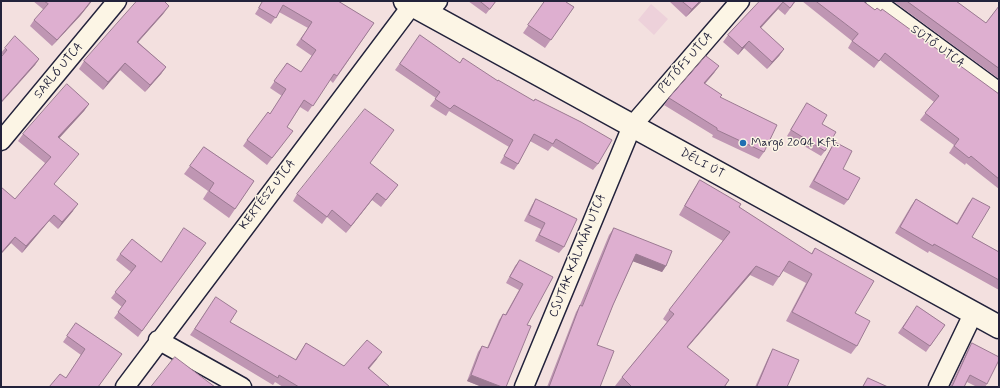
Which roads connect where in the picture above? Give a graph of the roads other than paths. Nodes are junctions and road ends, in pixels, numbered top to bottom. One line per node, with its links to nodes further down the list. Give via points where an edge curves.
1 (117, 1): 7 (street, SARLÓ UTCA)
2 (740, 1): 6 (street, PETŐFI UTCA)
3 (875, 1): 5 (street, SÜTŐ UTCA)
4 (420, 5): 6 (street, DÉLI ÚT); 10 (street, KERTÉSZ UTCA)
5 (999, 92)
6 (632, 126): 8 (street, DÉLI ÚT); 13 (street, CSUTAK KÁLMÁN UTCA)
7 (1, 141)
8 (973, 314): 9 (street, DÉLI ÚT); 14 (street)
9 (999, 327)
10 (158, 340): 11 (street, KERTÉSZ UTCA); 12 (street)
11 (125, 387)
12 (242, 387)
13 (524, 387)
14 (938, 387)

